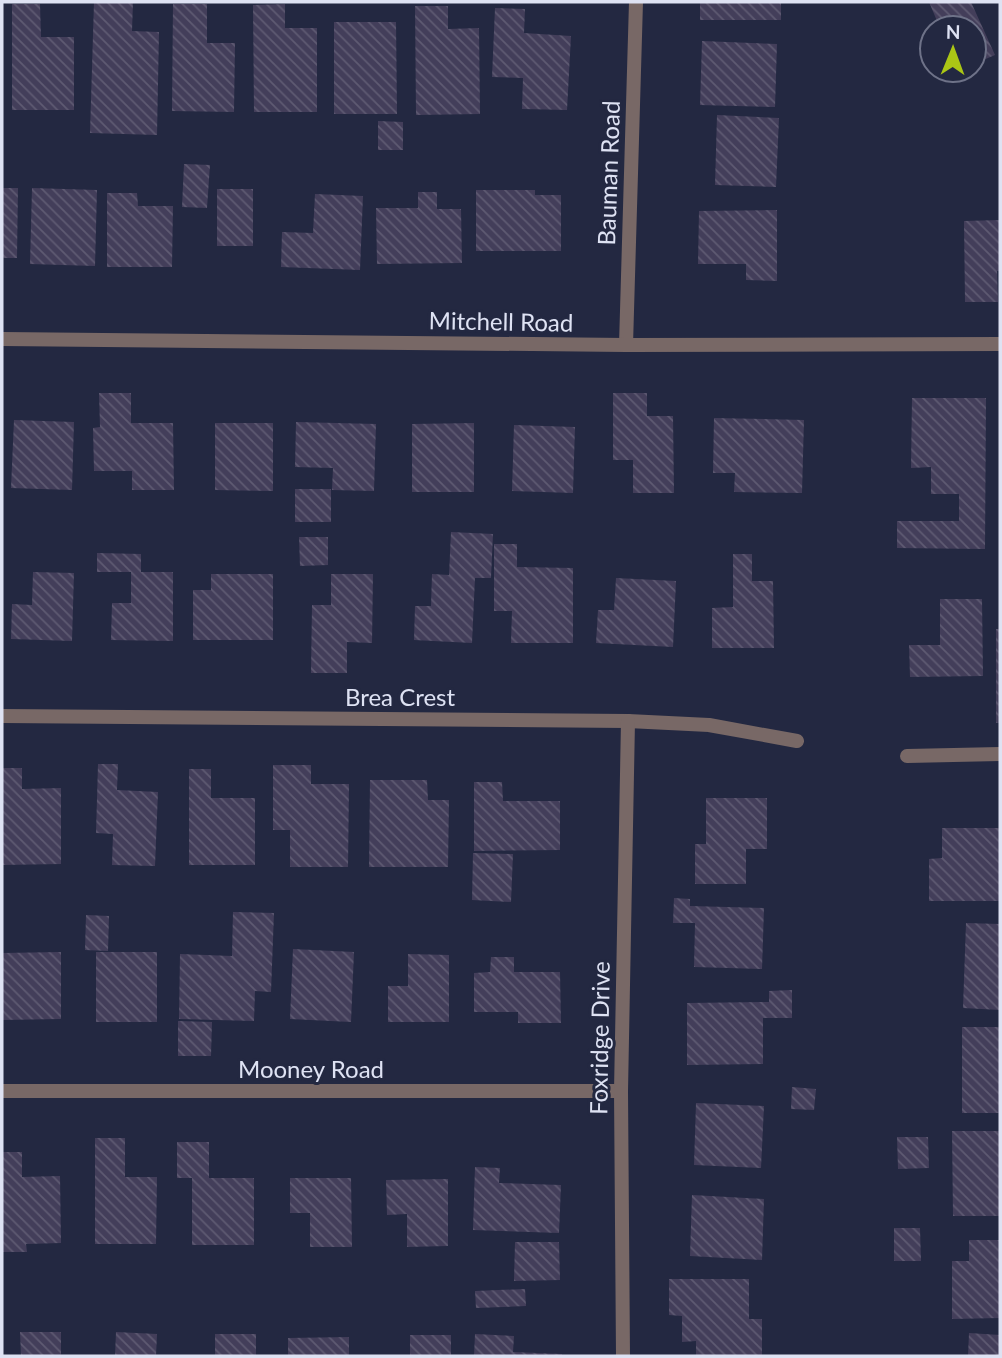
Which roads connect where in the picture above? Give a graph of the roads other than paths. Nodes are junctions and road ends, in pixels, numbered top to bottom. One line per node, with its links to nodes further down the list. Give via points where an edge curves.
1 (636, 2): 4 (street, Bauman Road)
2 (2, 339): 4 (street, Mitchell Road)
3 (1000, 344): 4 (street, Mitchell Road)
4 (626, 345)
5 (2, 716): 6 (street, Brea Crest)
6 (628, 720): 7 (street, Brea Crest, via 709,725); 11 (street, Foxridge Drive)
7 (797, 741)
8 (1000, 754): 9 (street)
9 (907, 757)
10 (2, 1091): 11 (street, Mooney Road)
11 (621, 1091): 12 (street, Foxridge Drive)
12 (623, 1356)

